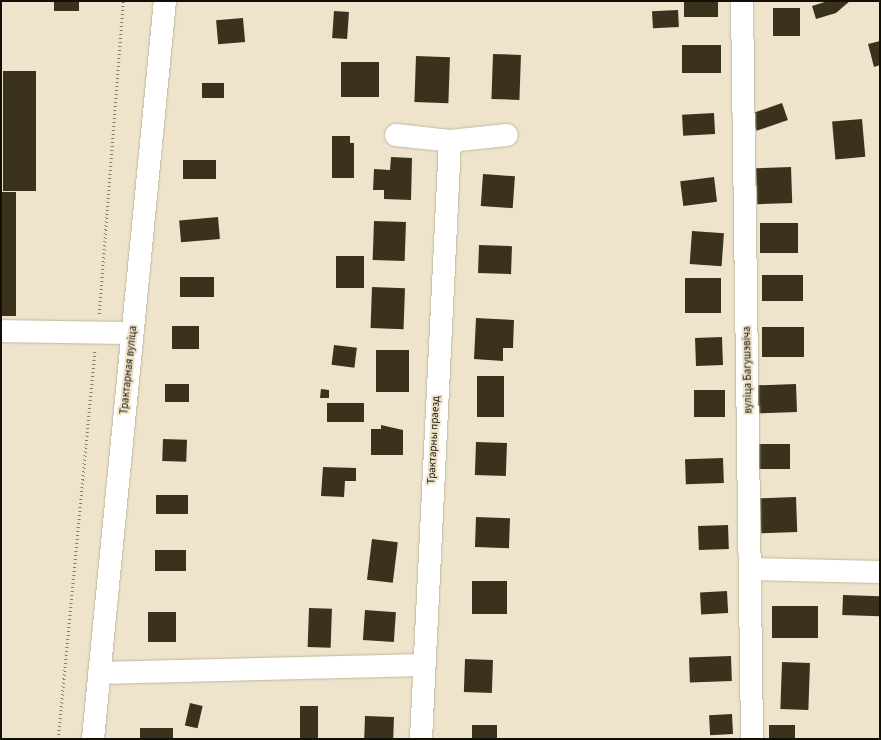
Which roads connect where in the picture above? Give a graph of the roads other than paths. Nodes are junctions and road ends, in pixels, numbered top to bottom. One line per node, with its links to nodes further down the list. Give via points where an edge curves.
1 (165, 1): 7 (street, Трактарная вуліца)
2 (742, 1): 8 (street, вуліца Багушэвіча)
3 (396, 135): 5 (street)
4 (507, 135): 5 (street)
5 (450, 141): 10 (street, Трактарны праезд)
6 (1, 331): 7 (street)
7 (132, 333): 11 (street, Трактарная вуліца)
8 (751, 569): 9 (street); 14 (street, вуліца Багушэвіча)
9 (880, 572)
10 (423, 664): 11 (street); 13 (street, Трактарны праезд)
11 (99, 673): 12 (street, Трактарная вуліца)
12 (93, 739)
13 (421, 739)
14 (752, 739)

